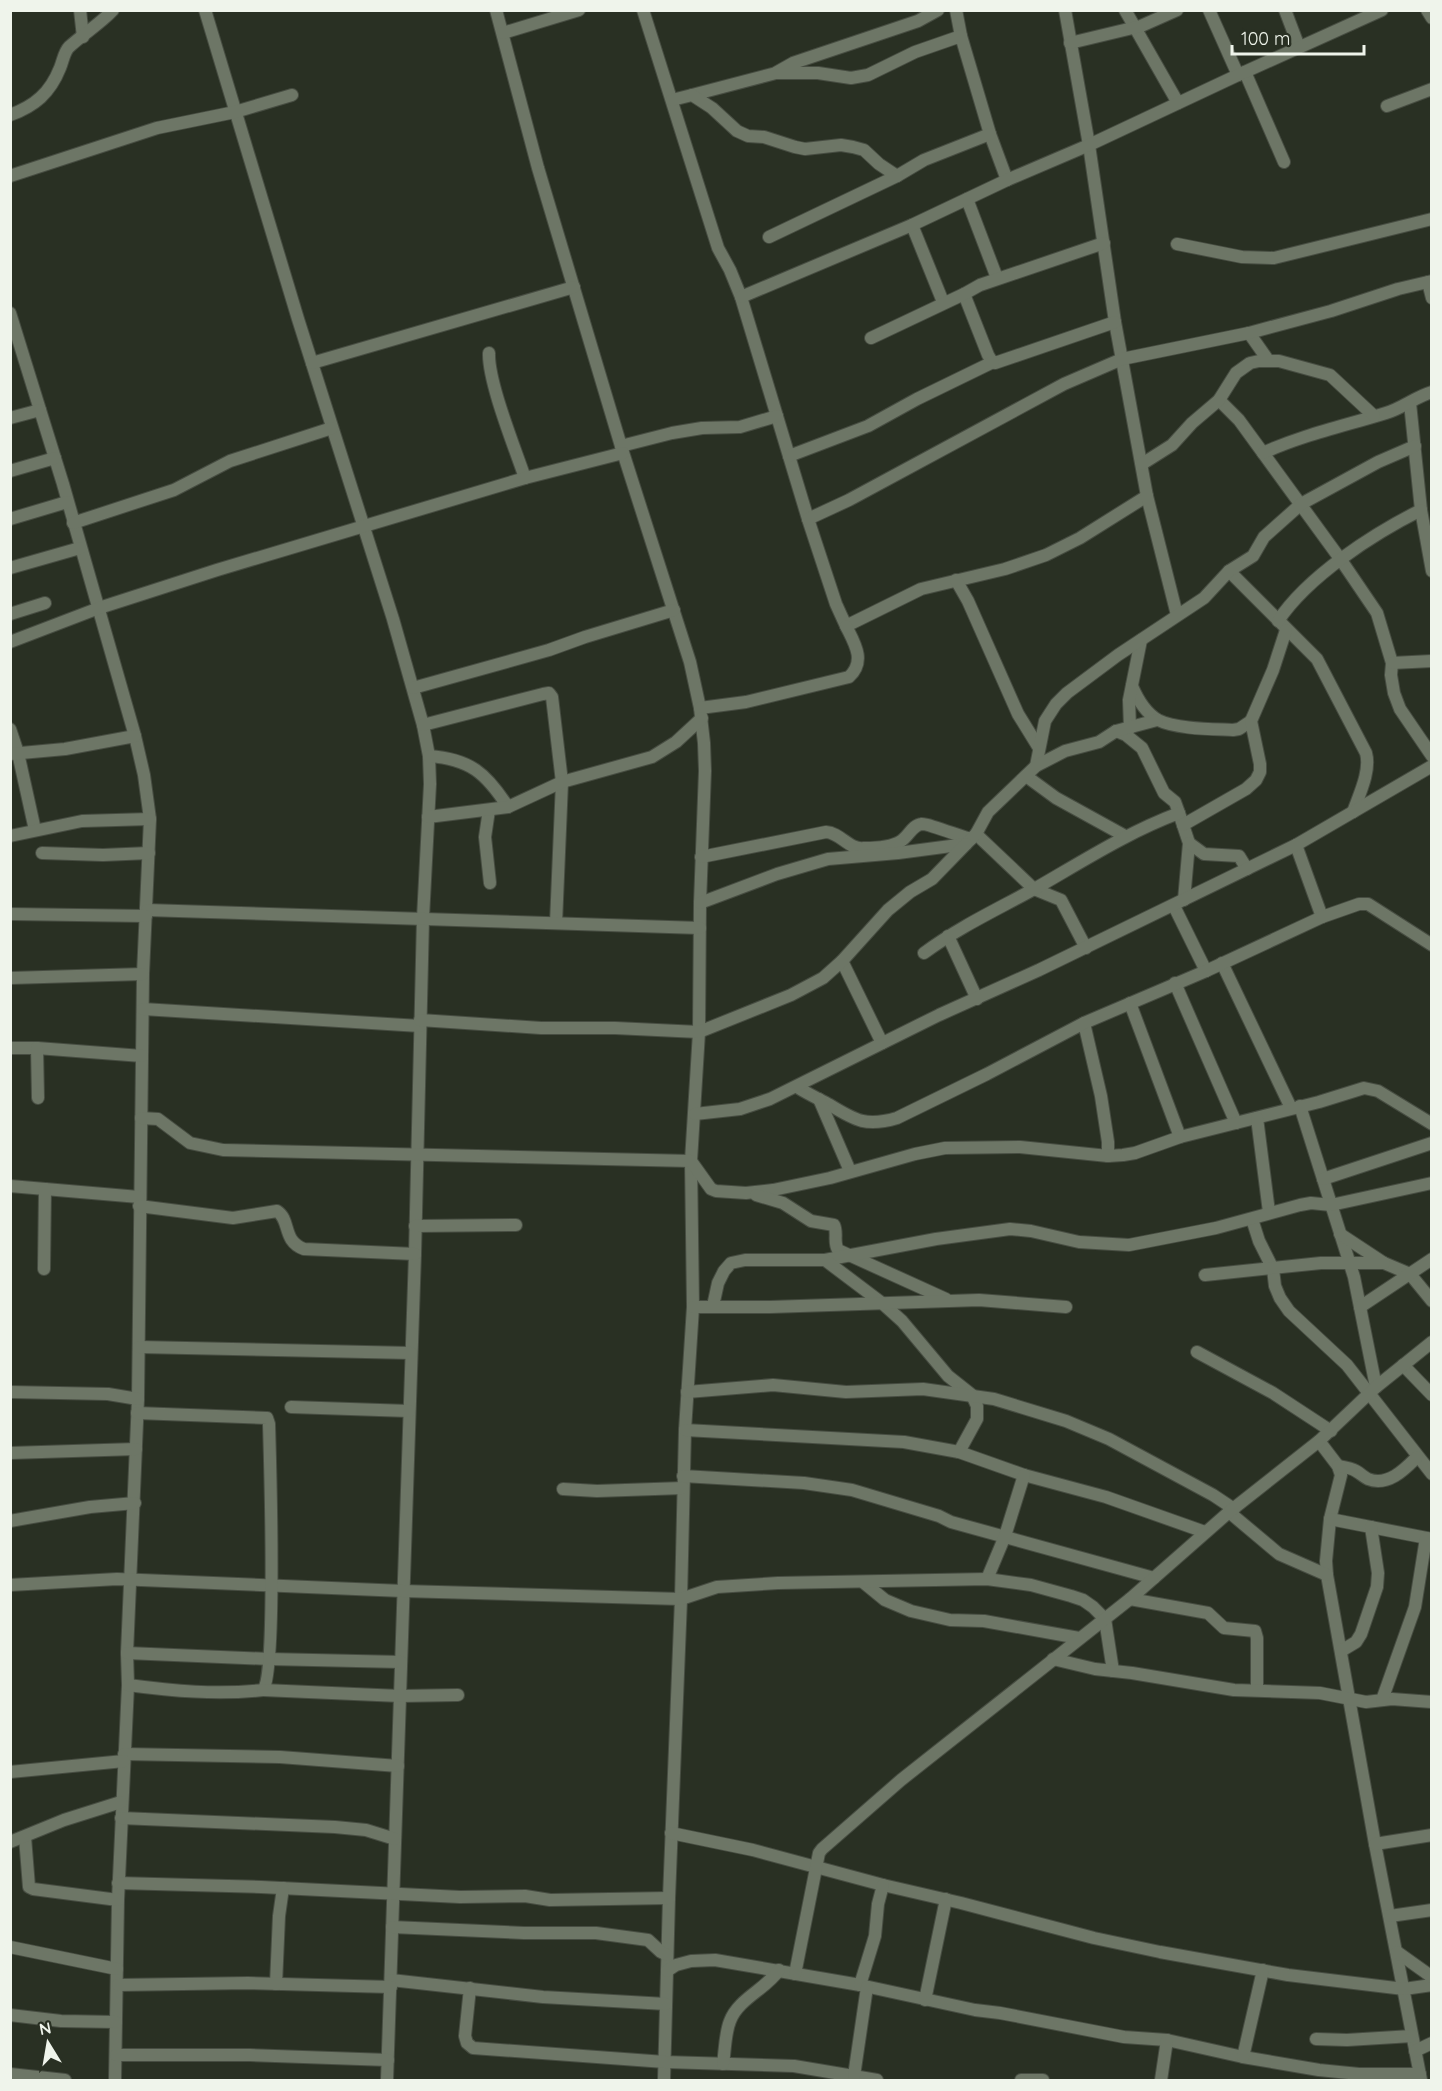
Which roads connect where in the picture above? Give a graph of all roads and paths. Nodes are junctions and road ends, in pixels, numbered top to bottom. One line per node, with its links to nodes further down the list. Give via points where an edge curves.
1 (80, 10): 21 (street)
2 (113, 10): 21 (street)
3 (205, 10): 32 (street)
4 (496, 10): 19 (street)
5 (579, 10): 16 (street)
6 (643, 10): 29 (street)
7 (938, 10): 24 (street, via 918,21 793,63)
8 (956, 10): 20 (street)
9 (1065, 10): 22 (street)
10 (1125, 10): 18 (street)
11 (1177, 10): 18 (street)
12 (1209, 10): 25 (street)
13 (1285, 10): 23 (street)
14 (1382, 10): 23 (street)
15 (1427, 10): 17 (street)
16 (564, 13): 19 (street)
17 (1431, 18)
18 (1134, 27): 22 (street); 30 (street)
19 (503, 33): 48 (street)
20 (961, 36): 24 (street, via 915,52 868,75 851,78); 34 (street)
21 (83, 37): 33 (street, via 67,49 42,98)
22 (1070, 43): 35 (street)
23 (1299, 47): 25 (street)
24 (776, 73): 28 (street)
25 (1242, 73): 30 (street); 36 (street)
26 (1431, 88): 31 (street)
27 (292, 95): 32 (street)
28 (692, 95): 29 (street); 38 (street, via 748,136 805,149 853,147 864,150)
29 (672, 100): 50 (street, via 718,248)
30 (1178, 103): 35 (street)
31 (1387, 106)
32 (235, 112): 37 (street, via 157,128); 62 (street)
33 (10, 115)
34 (990, 134): 38 (street, via 915,164); 39 (street)
35 (1089, 145): 39 (street); 44 (street)
36 (1284, 162)
37 (10, 176)
38 (897, 176): 43 (street)
39 (1007, 180): 40 (street)
40 (967, 199): 42 (street); 46 (street)
41 (1431, 219): 45 (street, via 1274,258 1242,257)
42 (912, 225): 50 (street); 52 (street)
43 (769, 237)
44 (1104, 243): 46 (street); 54 (street)
45 (1177, 244)
46 (997, 278): 49 (street)
47 (1430, 282): 51 (street); 55 (street)
48 (574, 287): 62 (street); 72 (street)
49 (964, 294): 52 (street); 61 (street)
50 (741, 297): 67 (street)
51 (1431, 298)
52 (943, 302): 56 (street)
53 (10, 313): 57 (street)
54 (1115, 322): 59 (street); 61 (street)
55 (1249, 333): 59 (street); 60 (street)
56 (871, 338)
57 (16, 347): 66 (street)
58 (489, 352): 78 (street)
59 (1122, 359): 76 (street); 84 (street, via 1064,384)
60 (1268, 360): 64 (street, via 1243,367); 68 (street, via 1330,375)
61 (993, 362): 74 (street, via 868,426)
62 (312, 363): 70 (street)
63 (1431, 392): 65 (street)
64 (1219, 400): 73 (street); 76 (street, via 1172,445)
65 (1410, 403): 68 (street); 71 (street)
66 (40, 410): 69 (street); 75 (street)
67 (777, 416): 72 (street, via 740,428 672,433); 74 (street)
68 (1374, 416): 73 (street)
69 (10, 418)
70 (332, 428): 85 (street, via 230,461 174,490); 86 (street)
71 (1415, 446): 81 (street); 82 (street)
72 (622, 449): 78 (street); 95 (street)
73 (1263, 453): 81 (street)
74 (789, 456): 84 (street)
75 (55, 458): 77 (street); 80 (street)
76 (1142, 464): 79 (street)
77 (10, 471)
78 (525, 478): 86 (street)
79 (1147, 496): 92 (street, via 1046,555); 97 (street)
80 (67, 502): 83 (street); 85 (street)
81 (1300, 504): 88 (street); 90 (street, via 1264,537 1253,556)
82 (1421, 510): 88 (street, via 1378,533); 91 (street)
83 (10, 519)
84 (808, 519): 98 (street)
85 (73, 523): 87 (street)
86 (363, 528): 94 (street); 105 (street)
87 (80, 548): 89 (street); 94 (street)
88 (1341, 560): 99 (street, via 1295,598); 103 (street, via 1377,613)
89 (10, 568)
90 (1229, 571): 97 (street, via 1211,592); 99 (street)
91 (1431, 571)
92 (956, 580): 98 (street, via 914,592); 114 (street, via 1018,714)
93 (45, 603): 96 (street)
94 (99, 608): 101 (street); 113 (street)
95 (674, 610): 105 (street); 106 (street)
96 (10, 614)
97 (1177, 615): 100 (street)
98 (846, 626): 106 (street, via 858,654 858,664 849,677)
99 (1282, 626): 108 (street, via 1273,670); 124 (street, via 1317,659 1366,753 1368,763)
100 (1142, 640): 104 (street); 114 (street, via 1056,704 1045,722)
101 (10, 642)
102 (1431, 661): 103 (street)
103 (1392, 663): 117 (street, via 1400,709)
104 (1132, 686): 107 (street); 110 (street)
105 (413, 688): 109 (street)
106 (701, 713): 121 (street, via 676,742 651,757); 136 (street, via 705,771)
107 (1157, 720): 108 (street, via 1184,727 1233,730); 110 (street)
108 (1251, 721): 127 (street, via 1260,764 1256,780 1246,789)
109 (423, 725): 116 (street); 121 (street, via 549,693 554,702)
110 (1130, 728): 112 (street)
111 (10, 729): 115 (street)
112 (1116, 731): 118 (street, via 1099,742 1065,751); 127 (street, via 1142,748)
113 (135, 736): 115 (street); 126 (street)
114 (1039, 748): 118 (street)
115 (14, 754): 128 (street)
116 (429, 756): 122 (street, via 449,757 481,772); 125 (street)
117 (1431, 756)
118 (1036, 766): 120 (street)
119 (1431, 766): 124 (street)
120 (1026, 776): 130 (street, via 1056,798); 131 (street, via 988,812)
121 (562, 782): 122 (street); 146 (street)
122 (508, 807): 123 (street)
123 (489, 810): 125 (street); 138 (street, via 485,837)
124 (1353, 812): 133 (street)
125 (428, 817): 145 (street)
126 (150, 819): 128 (street, via 82,821); 135 (street)
127 (1181, 819): 130 (street); 132 (street)
128 (35, 830): 129 (street)
129 (10, 836)
130 (1125, 836): 139 (street)
131 (971, 839): 136 (street, via 920,824 897,843 861,849 826,832); 139 (street); 140 (street, via 898,853 828,860); 152 (street, via 932,879 883,915)
132 (1189, 843): 137 (street, via 1204,854 1239,856); 141 (street)
133 (1296, 845): 137 (street); 144 (street)
134 (42, 853): 135 (street)
135 (149, 853): 142 (street)
136 (701, 857): 140 (street)
137 (1247, 869): 141 (street)
138 (490, 883)
139 (1034, 889): 148 (street); 150 (street, via 1061,900)
140 (700, 903): 147 (street)
141 (1179, 903): 150 (street); 154 (street)
142 (147, 913): 143 (street); 145 (street); 155 (street)
143 (10, 914)
144 (1322, 917): 149 (street, via 1368,904); 153 (street)
145 (423, 918): 146 (street); 161 (street)
146 (556, 923): 147 (street)
147 (699, 928): 163 (street)
148 (948, 936): 151 (street); 158 (street)
149 (1431, 945)
150 (1086, 948): 158 (street)
151 (924, 953)
152 (842, 961): 163 (street, via 823,978 791,995); 164 (street)
153 (1222, 963): 154 (street); 171 (street)
154 (1206, 970): 157 (street)
155 (143, 974): 156 (street); 160 (street)
156 (10, 978)
157 (1175, 983): 159 (street); 175 (street)
158 (976, 999): 164 (street)
159 (1130, 1003): 162 (street); 177 (street)
160 (143, 1010): 161 (street, via 328,1022); 167 (street)
161 (420, 1023): 163 (street); 179 (street)
162 (1084, 1023): 170 (street, via 897,1118 862,1122); 180 (street, via 1101,1096)
163 (699, 1032): 172 (street)
164 (882, 1043): 168 (street)
165 (10, 1048): 166 (street)
166 (37, 1048): 167 (street); 169 (street)
167 (142, 1056): 173 (street)
168 (797, 1086): 170 (street); 172 (street, via 740,1109)
169 (38, 1098)
170 (819, 1100): 182 (street)
171 (1295, 1107): 174 (street); 176 (street, via 1371,1088); 183 (street)
172 (695, 1114): 181 (street)
173 (141, 1118): 179 (street, via 158,1119 190,1143 223,1150); 188 (street)
174 (1257, 1118): 175 (street); 190 (street)
175 (1236, 1123): 177 (street)
176 (1431, 1124)
177 (1180, 1137): 180 (street, via 1135,1153)
178 (1431, 1143): 183 (street)
179 (417, 1155): 181 (street); 193 (street)
180 (1108, 1155): 182 (street, via 1020,1147 945,1148)
181 (691, 1161): 187 (street, via 711,1189); 209 (street)
182 (850, 1171): 187 (street)
183 (1323, 1179): 189 (street)
184 (1431, 1183): 189 (street)
185 (10, 1186): 186 (street)
186 (45, 1190): 188 (street); 201 (street)
187 (747, 1193): 196 (street, via 783,1203 810,1221 834,1225 836,1246)
188 (139, 1202): 195 (street, via 232,1218 277,1211 291,1240 304,1249); 213 (street)
189 (1331, 1205): 190 (street, via 1311,1203); 194 (street)
190 (1269, 1212): 191 (street)
191 (1252, 1219): 196 (street, via 1129,1245 1079,1242 1010,1229); 202 (street)
192 (516, 1225): 193 (street)
193 (415, 1226): 195 (street)
194 (1340, 1234): 199 (street); 200 (street)
195 (415, 1254): 215 (street)
196 (848, 1256): 198 (street); 205 (street)
197 (1431, 1259): 203 (street)
198 (825, 1260): 207 (street); 208 (street, via 731,1263 718,1283)
199 (1349, 1262): 200 (street); 202 (street); 211 (street)
200 (1384, 1263): 203 (street)
201 (44, 1269)
202 (1274, 1269): 204 (street); 217 (street, via 1275,1286 1289,1311)
203 (1410, 1274): 206 (street); 211 (street)
204 (1205, 1275)
205 (950, 1301): 207 (street); 210 (street)
206 (1431, 1301)
207 (882, 1303): 208 (street); 220 (street, via 948,1376)
208 (713, 1306): 209 (street)
209 (693, 1307): 219 (street)
210 (1066, 1307)
211 (1360, 1307): 217 (street)
212 (1431, 1342): 216 (street)
213 (139, 1347): 215 (street); 222 (street)
214 (1197, 1352): 227 (street, via 1273,1393)
215 (411, 1353): 224 (street)
216 (1403, 1365): 217 (street); 221 (street)
217 (1373, 1390): 227 (street); 232 (street)
218 (10, 1392): 222 (street, via 108,1394)
219 (687, 1392): 220 (street, via 773,1385 846,1392 923,1389); 226 (street)
220 (972, 1395): 230 (street, via 977,1419); 239 (street, via 1066,1421 1109,1438 1213,1494)
221 (1431, 1395)
222 (138, 1399): 225 (street)
223 (291, 1407): 224 (street)
224 (408, 1411): 255 (street)
225 (137, 1413): 229 (street); 254 (street, via 267,1418)
226 (685, 1430): 230 (street, via 904,1442); 236 (street)
227 (1331, 1431): 228 (street)
228 (1320, 1441): 233 (street); 239 (street)
229 (136, 1449): 231 (street); 238 (street)
230 (959, 1452): 235 (street)
231 (10, 1453)
232 (1417, 1457): 233 (street, via 1401,1473 1374,1481); 234 (street)
233 (1338, 1466): 240 (street, via 1340,1483)
234 (1431, 1471)
235 (1024, 1475): 243 (street, via 1090,1492); 244 (street)
236 (683, 1482): 237 (street, via 597,1491); 244 (street, via 804,1483 852,1490); 256 (street)
237 (563, 1488)
238 (135, 1503): 241 (street); 250 (street)
239 (1232, 1510): 243 (street); 247 (street, via 1279,1554)
240 (1330, 1519): 242 (street); 246 (street)
241 (10, 1521)
242 (1371, 1527): 245 (street); 260 (street, via 1377,1587 1361,1634)
243 (1205, 1532): 249 (street)
244 (1005, 1536): 249 (street); 251 (street)
245 (1429, 1538): 272 (street, via 1415,1607)
246 (1326, 1561): 247 (street); 248 (street)
247 (1312, 1570): 248 (street)
248 (1328, 1575): 260 (street)
249 (1154, 1578): 257 (street)
250 (131, 1579): 253 (street); 254 (street); 261 (street)
251 (987, 1579): 252 (street); 258 (street, via 1031,1585 1083,1600)
252 (863, 1582): 256 (street, via 717,1587); 259 (street, via 885,1600 911,1611)
253 (10, 1585)
254 (271, 1586): 255 (street); 262 (street)
255 (403, 1591): 256 (street); 264 (street)
256 (681, 1599): 279 (street)
257 (1130, 1599): 258 (street); 268 (street, via 1208,1613 1224,1628 1256,1631)
258 (1105, 1619): 259 (street); 265 (street)
259 (1079, 1638): 263 (street)
260 (1341, 1651): 271 (street)
261 (127, 1653): 262 (street); 266 (street)
262 (269, 1659): 264 (street); 267 (street, via 266,1686)
263 (1053, 1659): 265 (street); 285 (street, via 862,1814 819,1853)
264 (401, 1662): 270 (street)
265 (1113, 1671): 268 (street, via 1204,1687)
266 (128, 1685): 267 (street, via 183,1692); 274 (street)
267 (262, 1690): 270 (street)
268 (1257, 1690): 271 (street)
269 (458, 1695): 270 (street)
270 (400, 1696): 275 (street)
271 (1349, 1697): 272 (street, via 1366,1702); 284 (street)
272 (1382, 1700): 273 (street)
273 (1431, 1702)
274 (124, 1757): 275 (street, via 280,1757); 276 (street); 277 (street)
275 (398, 1766): 282 (street)
276 (10, 1772)
277 (121, 1802): 278 (street); 281 (street)
278 (121, 1818): 282 (street, via 335,1827 366,1830); 286 (street)
279 (671, 1833): 285 (street); 290 (street)
280 (1431, 1834): 284 (street)
281 (25, 1837): 283 (street); 292 (street, via 29,1887)
282 (396, 1839): 289 (street)
283 (10, 1842)
284 (1375, 1844): 294 (street)
285 (817, 1866): 287 (street); 303 (street)
286 (118, 1883): 288 (street); 292 (street)
287 (884, 1885): 291 (street); 309 (street)
288 (283, 1888): 289 (street); 306 (street)
289 (394, 1893): 290 (street, via 550,1899); 295 (street)
290 (669, 1898): 298 (street)
291 (946, 1899): 301 (street, via 1094,1938); 312 (street)
292 (118, 1900): 299 (street)
293 (1431, 1910): 294 (street)
294 (1390, 1916): 297 (street)
295 (392, 1927): 298 (street, via 596,1933 648,1940); 305 (street)
296 (10, 1947): 299 (street)
297 (1396, 1952): 304 (street); 311 (street)
298 (667, 1955): 302 (street)
299 (117, 1969): 307 (street)
300 (779, 1970): 302 (street, via 704,1960 683,1963); 303 (street); 325 (street, via 730,2021)
301 (1263, 1970): 311 (street); 322 (street)
302 (667, 1971): 313 (street)
303 (795, 1974): 309 (street)
304 (1431, 1977)
305 (391, 1983): 306 (street); 310 (street); 323 (street)
306 (276, 1984): 307 (street)
307 (118, 1985): 315 (street)
308 (1431, 1985): 311 (street)
309 (863, 1986): 312 (street); 327 (street)
310 (470, 1988): 313 (street, via 543,1997); 324 (street, via 465,2036 473,2048)
311 (1404, 1989): 316 (street)
312 (925, 2000): 318 (street, via 1124,2037)
313 (666, 2004): 324 (street)
314 (10, 2015): 315 (street)
315 (116, 2022): 321 (street)
316 (1412, 2036): 317 (street); 320 (street)
317 (1316, 2039)
318 (1167, 2040): 322 (street); 336 (street)
319 (1431, 2043): 320 (street)
320 (1415, 2051): 328 (street)
321 (116, 2055): 323 (street); 330 (street)
322 (1243, 2057): 328 (street, via 1339,2072)
323 (388, 2060): 331 (street)
324 (665, 2062): 325 (street); 332 (street)
325 (723, 2064): 327 (street, via 794,2066)
326 (10, 2074): 329 (street)
327 (854, 2076): 333 (street)
328 (1421, 2078)
329 (65, 2080)
330 (115, 2080)
331 (387, 2080)
332 (664, 2080)
333 (877, 2080)
334 (1021, 2080): 335 (street)
335 (1044, 2080)
336 (1161, 2080)

